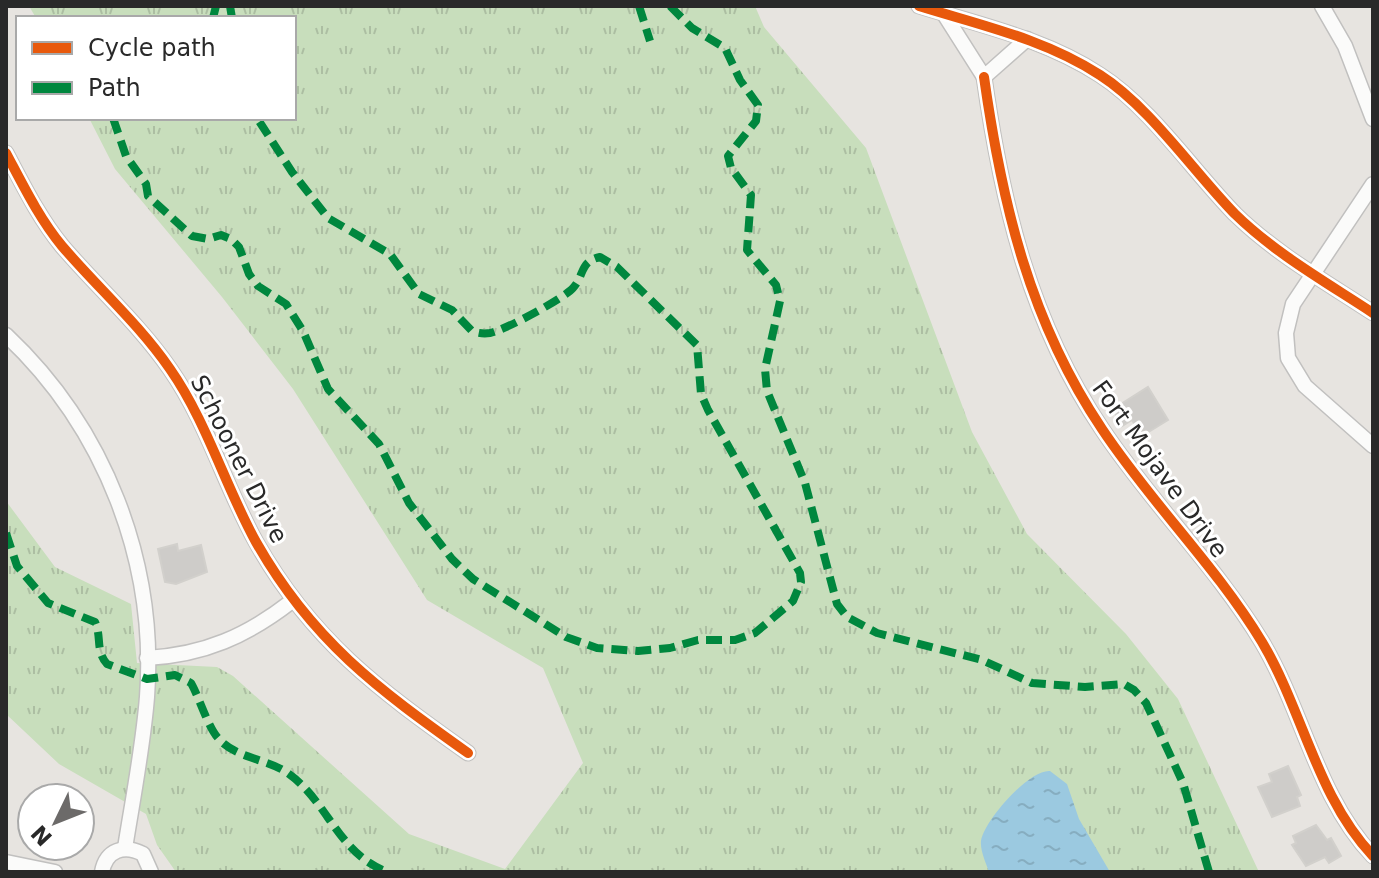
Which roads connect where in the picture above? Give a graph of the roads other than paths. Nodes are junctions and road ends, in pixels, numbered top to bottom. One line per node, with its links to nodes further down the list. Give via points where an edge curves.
1 (919, 6): 3 (street)
2 (1322, 6): 6 (street, via 1345,46)
3 (944, 14): 4 (street); 5 (street)
4 (1027, 39): 5 (street); 9 (street, via 1102,76 1236,215)
5 (984, 77): 17 (street, Fort Mojave Drive, via 1012,233 1062,366 1136,477 1262,643 1331,794)
6 (1373, 119)
7 (6, 153): 13 (street, Schooner Drive, via 45,223 171,370 255,540)
8 (1373, 184): 9 (street)
9 (1313, 274): 10 (street); 12 (street, via 1293,304 1286,333 1288,358 1305,386)
10 (1373, 313)
11 (6, 335): 14 (street, via 62,398 105,469 135,550)
12 (1373, 446)
13 (292, 601): 14 (street, via 232,640 181,656); 15 (street, Schooner Drive, via 380,690)
14 (147, 658): 16 (street, via 146,707)
15 (468, 753)
16 (125, 848): 20 (street, via 105,859); 21 (street, via 143,854)
17 (1373, 856)
18 (6, 862): 19 (street)
19 (55, 872)
20 (102, 872)
21 (151, 872)

